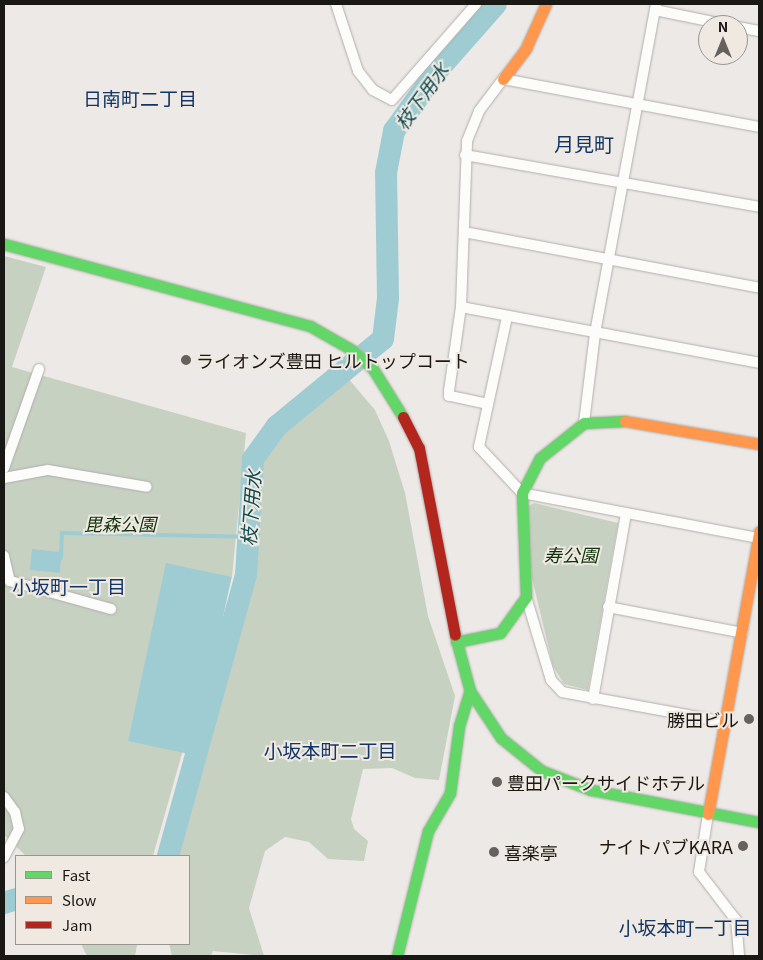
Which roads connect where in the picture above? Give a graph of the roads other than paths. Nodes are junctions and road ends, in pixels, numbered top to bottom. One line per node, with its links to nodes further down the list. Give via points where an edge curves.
1 (336, 4): 2 (street, via 358,71 373,90 392,100)
2 (476, 4)
3 (546, 4): 6 (street, via 526,48)
4 (655, 7): 5 (street); 7 (street)
5 (698, 18)
6 (503, 79): 7 (street); 9 (street, via 479,111)
7 (638, 104): 8 (street); 10 (street)
8 (759, 127)
9 (465, 155): 10 (street); 12 (street)
10 (623, 183): 11 (street); 14 (street)
11 (759, 207)
12 (464, 232): 14 (street); 16 (street)
13 (4, 244): 36 (street, via 310,326 365,362 406,417 419,448)
14 (610, 261): 15 (street); 18 (street)
15 (759, 288)
16 (461, 307): 17 (street); 21 (street, via 449,396)
17 (506, 317): 18 (street); 21 (street)
18 (596, 333): 19 (street); 22 (street)
19 (759, 363)
20 (39, 369): 24 (street)
21 (488, 404): 27 (street, via 479,447)
22 (584, 424): 23 (street, via 615,419); 27 (street, via 549,448)
23 (759, 444)
24 (4, 468)
25 (4, 478): 26 (street, via 48,470)
26 (147, 488)
27 (522, 493): 28 (street); 32 (street)
28 (626, 514): 29 (street); 33 (street)
29 (759, 535): 31 (street)
30 (4, 556): 34 (street, via 10,581)
31 (754, 593): 35 (street)
32 (526, 596): 36 (street, via 500,633); 38 (street, via 551,680 562,692)
33 (608, 607): 35 (street); 38 (street)
34 (111, 609)
35 (743, 632): 39 (street)
36 (456, 642): 37 (street)
37 (470, 691): 41 (street, via 501,738 542,770 605,794); 44 (street, via 459,726 450,792 428,831)
38 (593, 699): 39 (street)
39 (725, 722): 41 (street)
40 (4, 798): 43 (street, via 16,812 18,829)
41 (708, 814): 42 (street); 45 (street, via 699,872 736,920)
42 (759, 822)
43 (4, 857)
44 (397, 956)
45 (739, 956)

